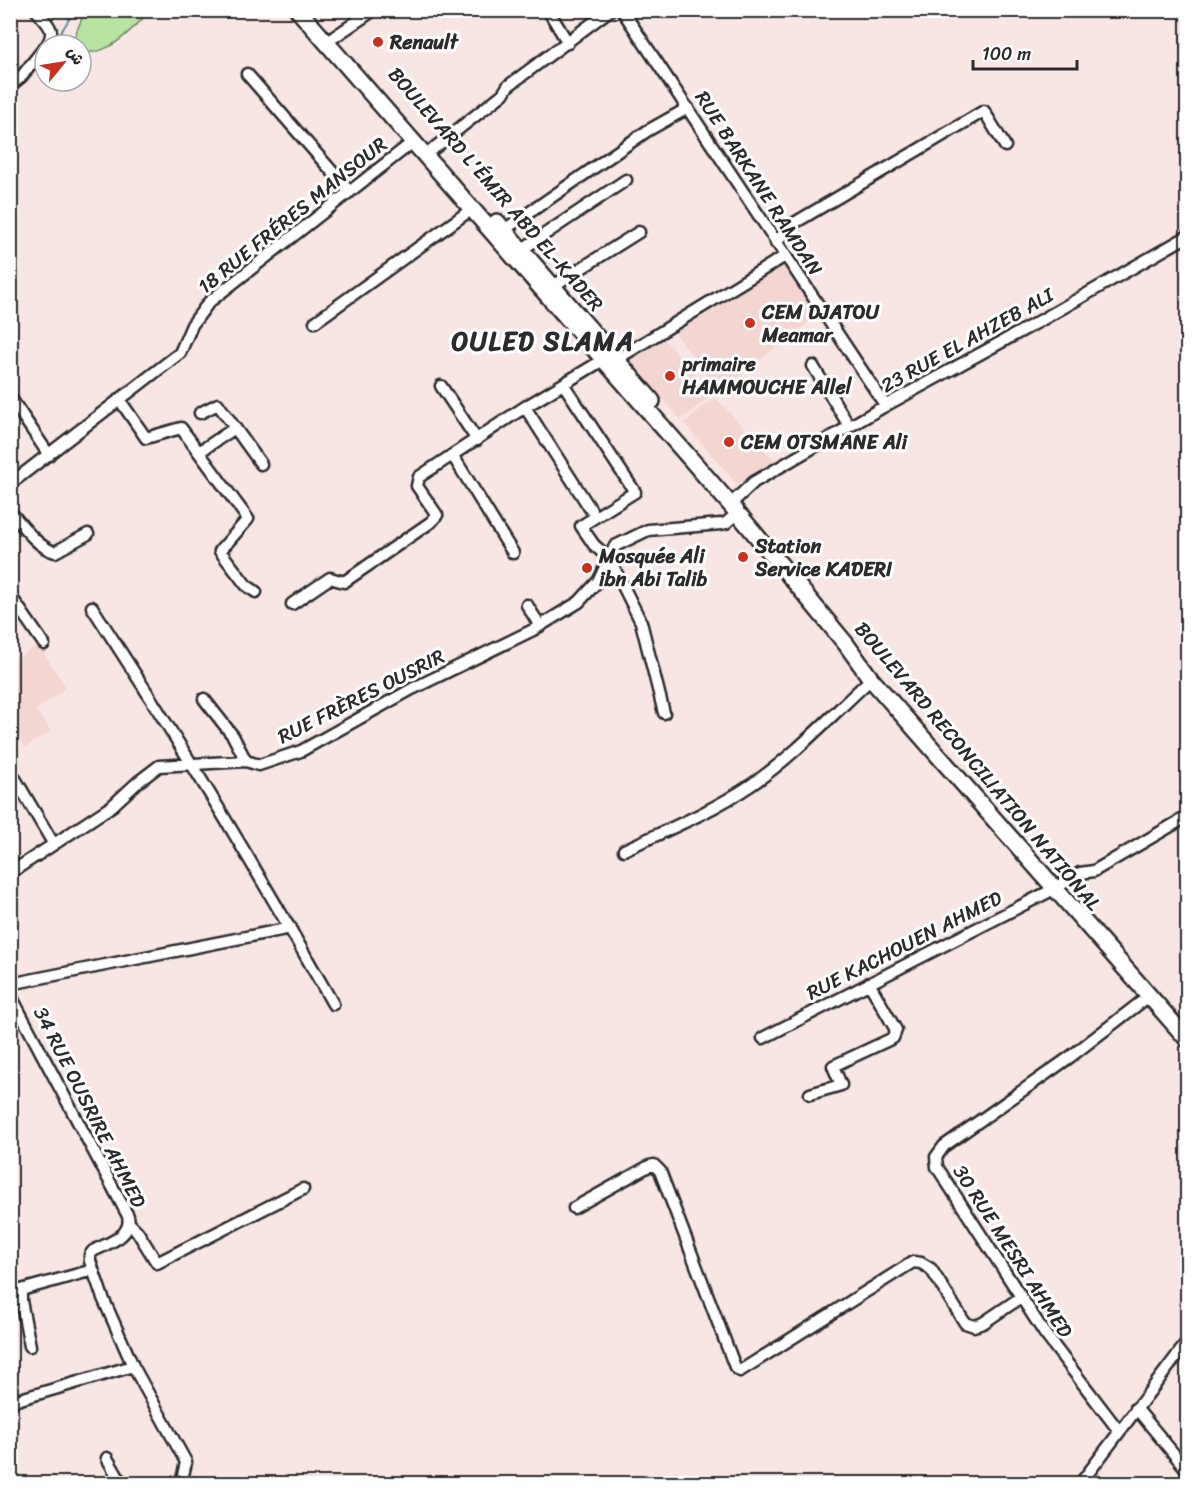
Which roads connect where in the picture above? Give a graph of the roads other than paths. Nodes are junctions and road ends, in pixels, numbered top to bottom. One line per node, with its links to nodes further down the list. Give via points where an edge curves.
1 (36, 10): 8 (street)
2 (298, 10): 15 (highway)
3 (311, 10): 9 (highway, BOULEVARD L'ÉMIR ABD EL-KADER)
4 (374, 10): 9 (street)
5 (548, 10): 10 (street)
6 (610, 10): 10 (street)
7 (622, 10): 14 (street, RUE BARKANE RAMDAN)
8 (52, 33)
9 (334, 37): 17 (highway, BOULEVARD L'ÉMIR ABD EL-KADER)
10 (568, 43): 17 (street, via 508,86)
11 (33, 62): 13 (street)
12 (247, 74): 19 (street)
13 (10, 86)
14 (688, 108): 21 (street, via 647,131); 24 (street, RUE BARKANE RAMDAN)
15 (413, 142): 19 (street, 18 RUE FRÉRES MANSOUR); 20 (highway)
16 (1005, 146): 24 (street, via 984,111 791,225)
17 (433, 149): 21 (highway, BOULEVARD L'ÉMIR ABD EL-KADER)
18 (626, 180): 25 (street)
19 (350, 192): 34 (street, 18 RUE FRÉRES MANSOUR, via 209,302 192,325 180,353)
20 (472, 209): 28 (street); 29 (highway)
21 (504, 230): 25 (highway, BOULEVARD L'ÉMIR ABD EL-KADER)
22 (639, 232): 27 (street)
23 (1188, 236): 35 (street, 23 RUE EL AHZEB ALI)
24 (776, 243): 26 (street, RUE BARKANE RAMDAN)
25 (521, 250): 27 (highway, BOULEVARD L'ÉMIR ABD EL-KADER)
26 (785, 256): 29 (street); 35 (street, RUE BARKANE RAMDAN)
27 (553, 286): 29 (highway, BOULEVARD L'ÉMIR ABD EL-KADER)
28 (315, 322)
29 (610, 359): 31 (street); 47 (highway)
30 (813, 366): 38 (street)
31 (564, 385): 36 (street); 51 (street, via 635,492 581,526)
32 (441, 386): 40 (street)
33 (10, 397): 42 (street)
34 (119, 399): 41 (street, via 146,438 182,428); 42 (street, 18 RUE FRÉRES MANSOUR)
35 (885, 405): 38 (street, 23 RUE EL AHZEB ALI)
36 (525, 407): 40 (street); 46 (street)
37 (200, 413): 39 (street, via 218,404)
38 (849, 426): 47 (street, 23 RUE EL AHZEB ALI, via 754,482)
39 (236, 428): 41 (street); 44 (street)
40 (477, 440): 43 (street)
41 (199, 452): 52 (street, via 248,519 220,551)
42 (49, 455): 45 (street, 18 RUE FRÉRES MANSOUR)
43 (453, 456): 50 (street); 54 (street, via 419,477 417,486 437,515 431,522 344,582 330,578)
44 (261, 464)
45 (10, 484)
46 (591, 510)
47 (739, 510): 51 (street, RUE FRÈRES OUSRIR, via 720,524 648,530 615,546); 59 (highway, BOULEVARD RECONCILIATION NATIONAL); 69 (highway, via 854,637 917,720)
48 (10, 511): 49 (street, via 25,530 55,552)
49 (88, 534)
50 (513, 553)
51 (609, 558): 57 (street, RUE FRÈRES OUSRIR, via 599,580 579,602); 61 (street, via 641,622)
52 (256, 592)
53 (10, 595): 58 (street)
54 (292, 604)
55 (527, 605): 57 (street)
56 (93, 607): 63 (street)
57 (540, 626): 62 (street, RUE FRÈRES OUSRIR, via 412,689 301,751 259,765)
58 (44, 644)
59 (871, 679): 67 (street, via 753,783 714,809); 69 (highway, BOULEVARD RECONCILIATION NATIONAL)
60 (204, 699): 62 (street, via 233,736)
61 (664, 712)
62 (246, 761): 63 (street, RUE FRÈRES OUSRIR)
63 (192, 763): 66 (street, RUE FRÈRES OUSRIR, via 159,766 112,806); 70 (street)
64 (10, 770): 66 (street)
65 (1188, 816): 69 (street, RUE KACHOUEN AHMED, via 1094,871 1080,873)
66 (53, 843): 68 (street, RUE FRÈRES OUSRIR)
67 (624, 850)
68 (10, 873)
69 (1057, 887): 71 (street, RUE KACHOUEN AHMED); 74 (highway, BOULEVARD RECONCILIATION NATIONAL); 76 (highway)
70 (291, 928): 72 (street); 75 (street)
71 (869, 983): 77 (street, RUE KACHOUEN AHMED); 79 (street, via 896,1029 893,1038 833,1066 841,1085)
72 (10, 984)
73 (10, 994): 82 (street, 34 RUE OUSRIRE AHMED)
74 (1149, 996): 78 (highway, BOULEVARD RECONCILIATION NATIONAL); 84 (street, 30 RUE MESRI AHMED, via 944,1146 936,1157 937,1167)
75 (333, 1004)
76 (1188, 1031)
77 (764, 1038)
78 (1188, 1040)
79 (810, 1094)
80 (303, 1188): 82 (street, via 157,1263)
81 (574, 1208): 84 (street, via 654,1165 660,1171 735,1367 740,1371 913,1262 931,1269 965,1323 983,1323)
82 (130, 1224): 83 (street, 34 RUE OUSRIRE AHMED, via 125,1233 93,1251)
83 (93, 1270): 86 (street, via 21,1290); 87 (street)
84 (1020, 1298): 90 (street, 30 RUE MESRI AHMED)
85 (1188, 1341): 89 (street)
86 (30, 1346)
87 (133, 1366): 88 (street); 94 (street, via 186,1462)
88 (10, 1402)
89 (1136, 1408): 90 (street); 92 (street)
90 (1119, 1431): 95 (street)
91 (108, 1458): 93 (street)
92 (1188, 1471)
93 (122, 1484)
94 (181, 1484)
95 (1080, 1484)

